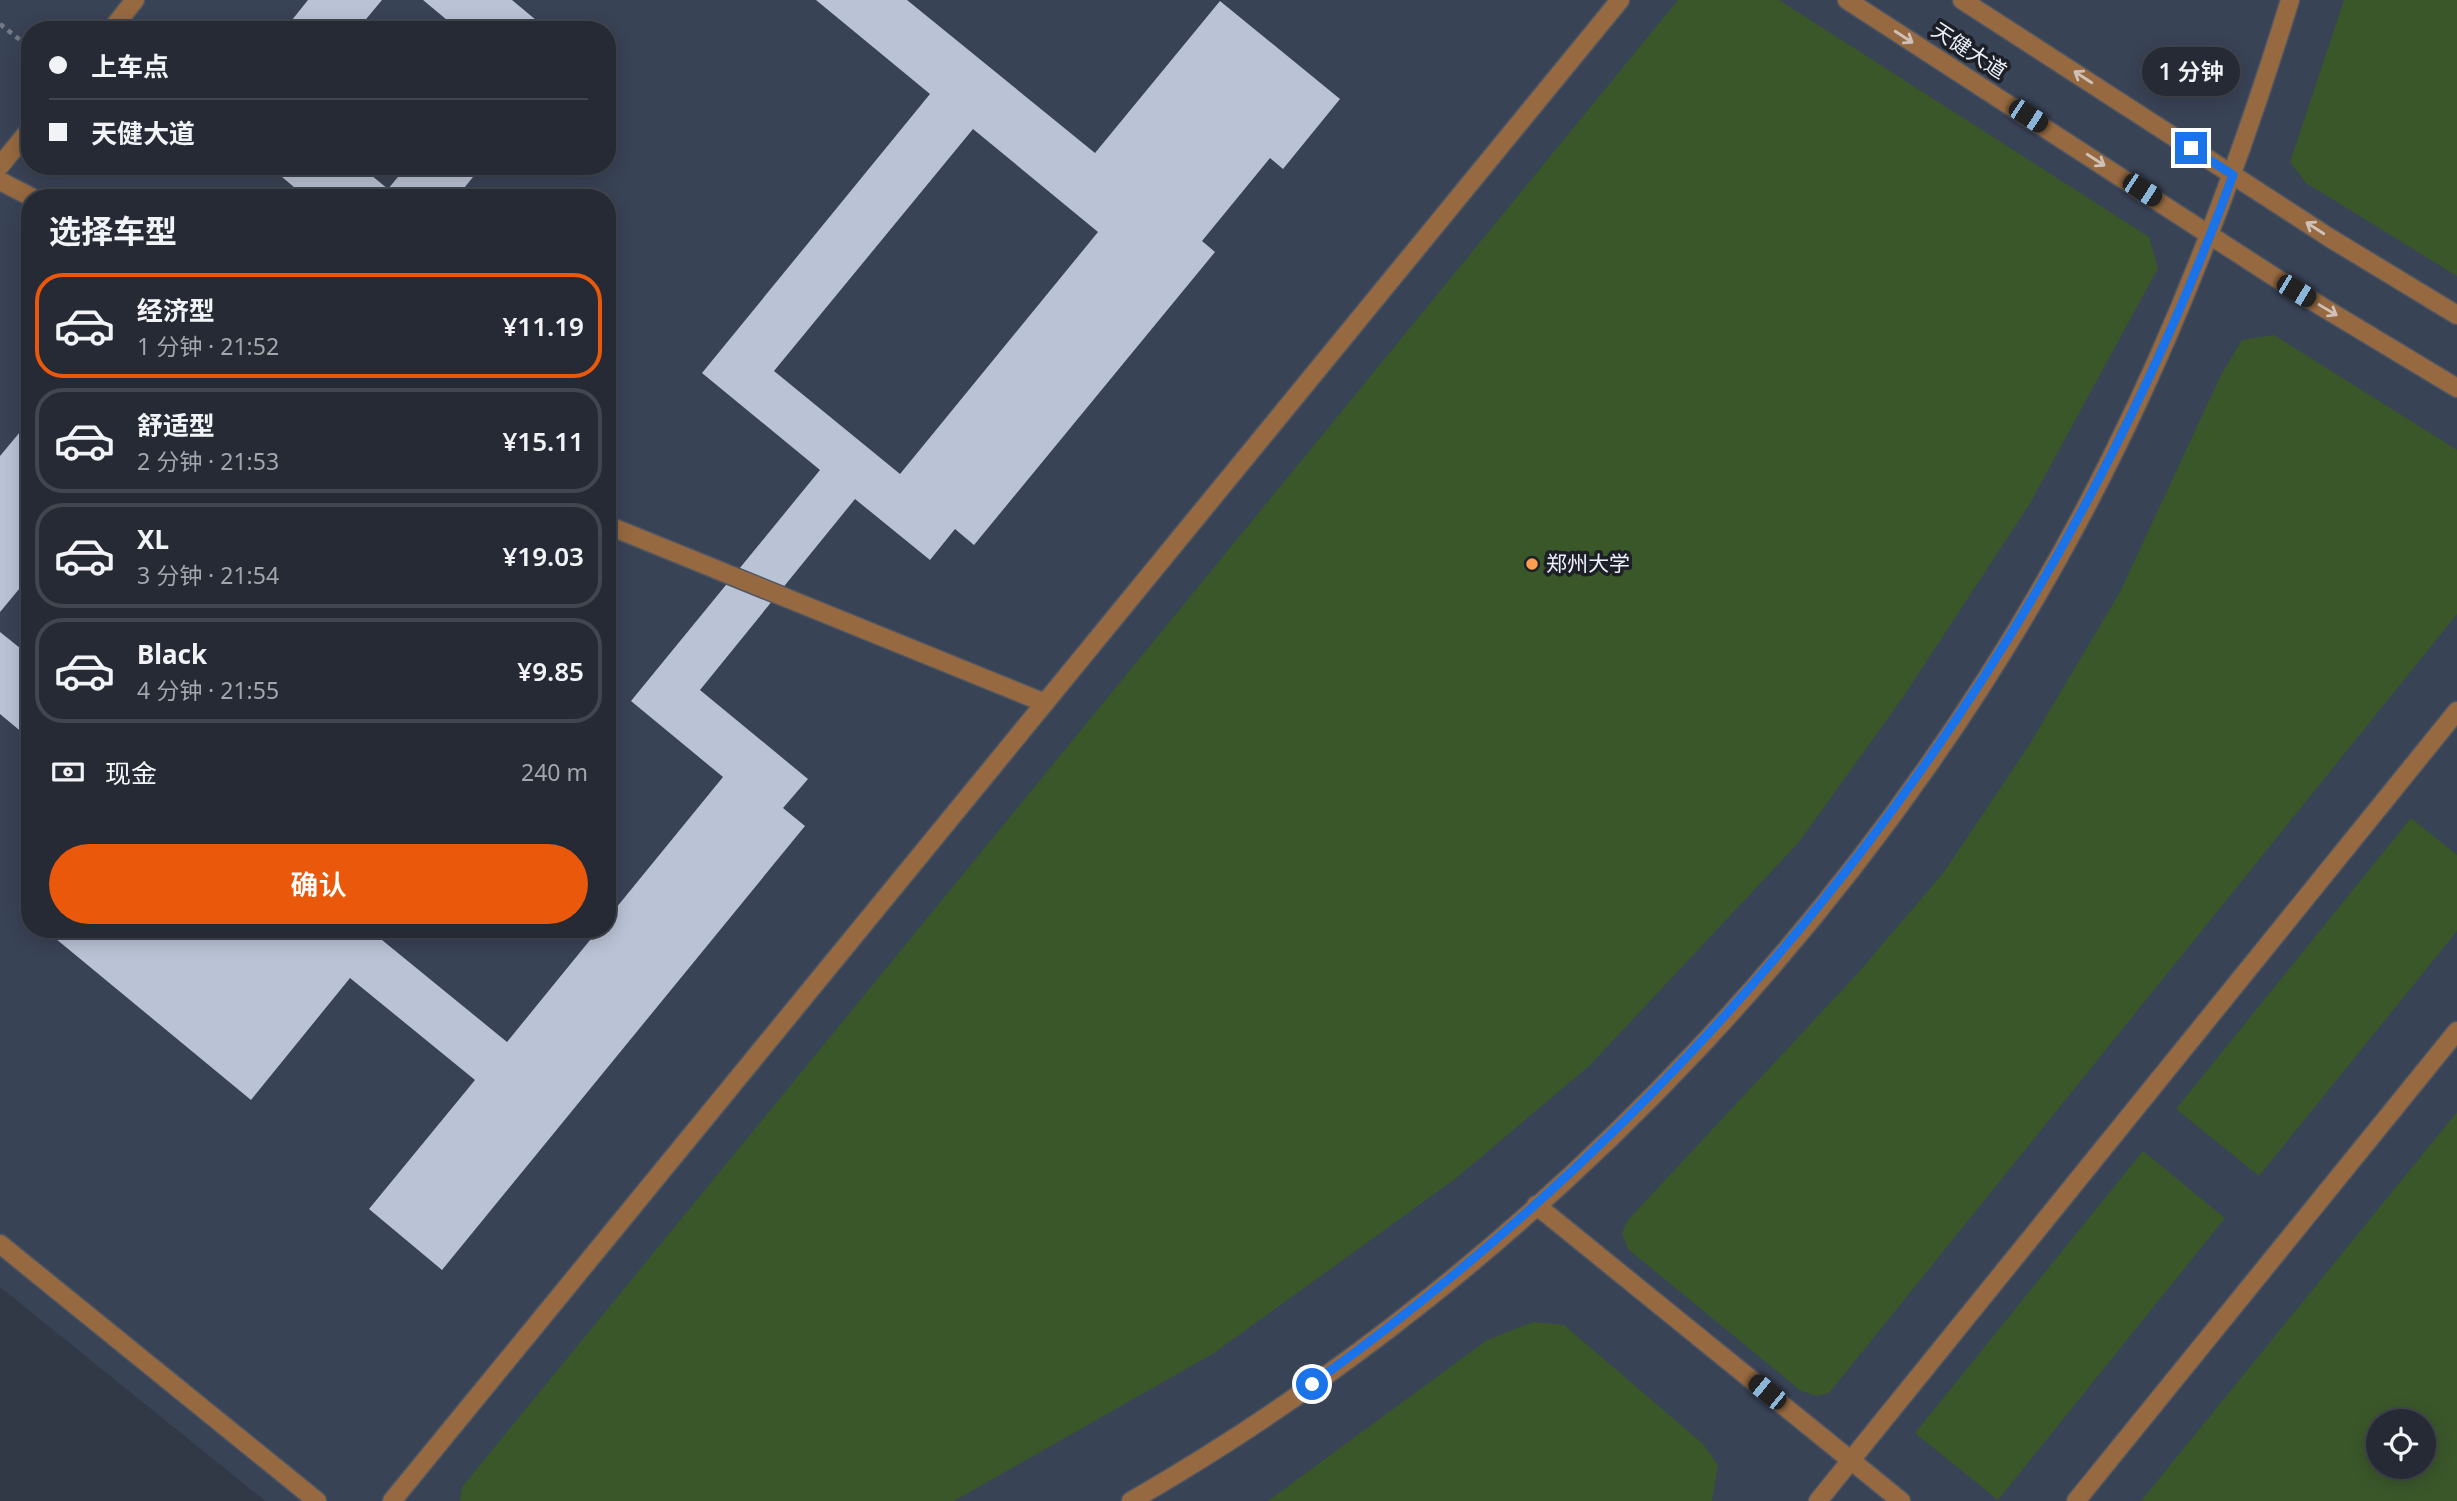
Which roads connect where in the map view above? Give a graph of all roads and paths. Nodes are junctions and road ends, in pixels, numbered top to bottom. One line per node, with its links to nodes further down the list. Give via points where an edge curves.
1 (135, 0): 6 (lane)
2 (1620, 0): 18 (lane)
3 (1847, 0): 14 (lane, 天健大道, one-way to 14)
4 (1962, 0): 11 (lane, 天健大道, one-way to 4)
5 (2290, 0): 11 (lane)
6 (118, 21)
7 (0, 24): 8 (path)
8 (21, 41)
9 (21, 140): 10 (lane)
10 (0, 166)
11 (2233, 175): 14 (lane); 15 (lane, 天健大道, one-way to 11)
12 (0, 181): 13 (lane)
13 (21, 192)
14 (2211, 235): 16 (lane, 天健大道, one-way to 16); 21 (lane, via 2165,345 2051,569 1912,786 1835,889 1752,988 1665,1083)
15 (2457, 315)
16 (2457, 388)
17 (616, 529): 18 (lane)
18 (1045, 703): 25 (lane)
19 (2457, 711): 23 (lane)
20 (2457, 1031): 29 (lane)
21 (1536, 1205): 23 (lane); 26 (lane, via 1375,1339)
22 (0, 1244): 24 (lane)
23 (1851, 1460): 27 (lane); 28 (lane)
24 (317, 1501)
25 (392, 1501)
26 (1132, 1501)
27 (1818, 1501)
28 (1901, 1501)
29 (2076, 1501)

